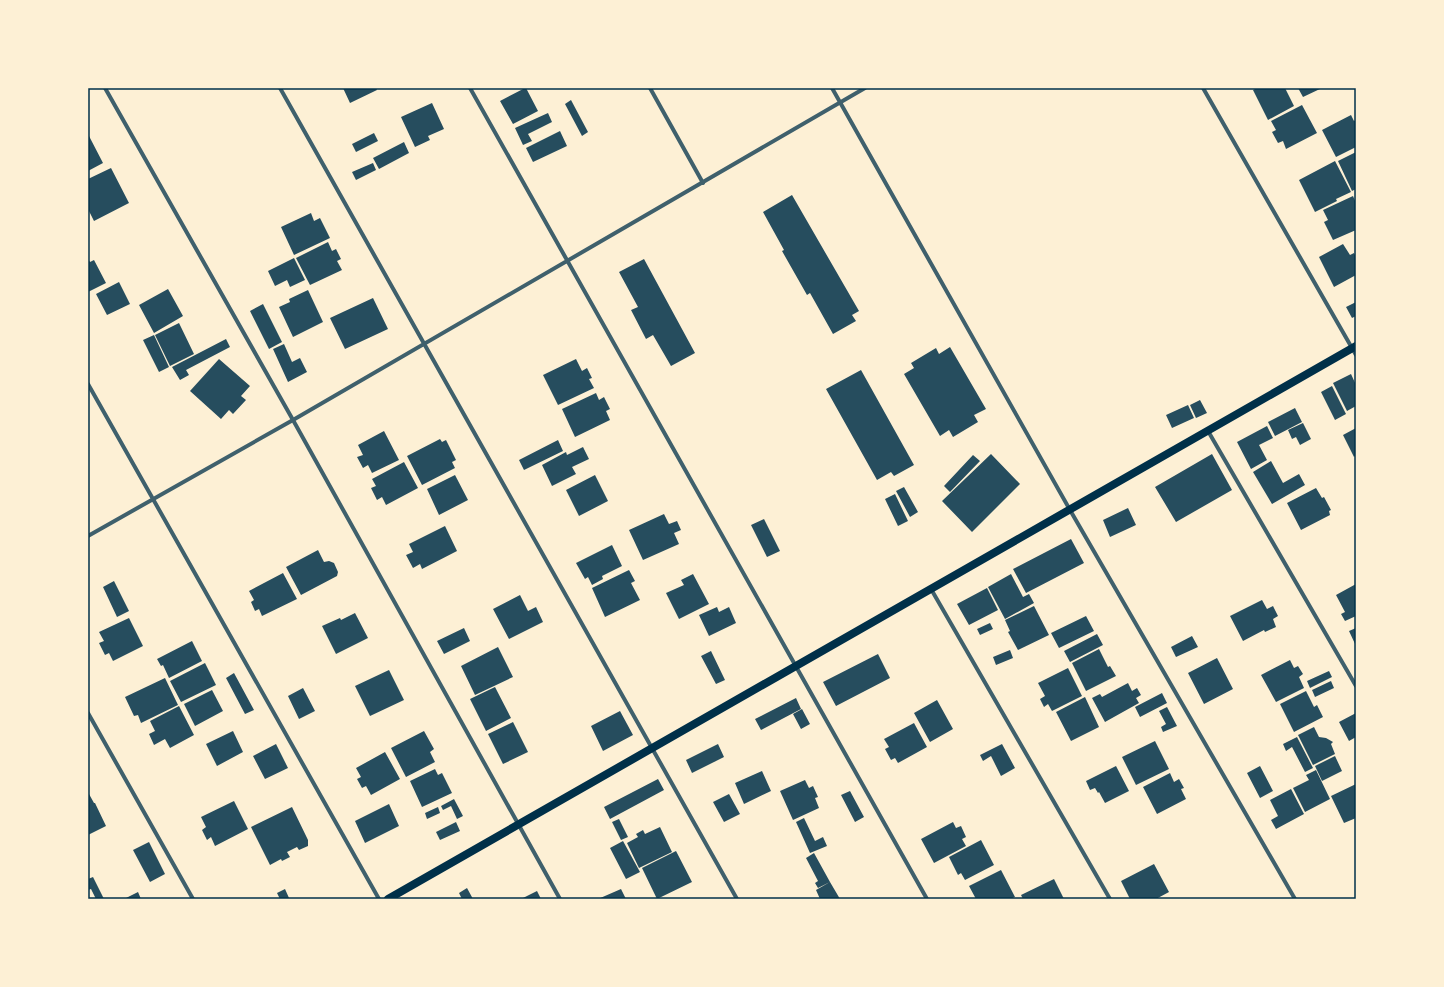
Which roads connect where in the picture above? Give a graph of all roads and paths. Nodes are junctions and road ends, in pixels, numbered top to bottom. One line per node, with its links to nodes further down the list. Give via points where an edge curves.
1 (105, 88): 14 (street)
2 (280, 88): 11 (street)
3 (470, 88): 10 (street)
4 (650, 88): 9 (street)
5 (832, 88): 8 (street)
6 (865, 88): 8 (street)
7 (1203, 88): 12 (street)
8 (840, 102): 9 (street); 17 (street)
9 (703, 182): 10 (street)
10 (567, 261): 11 (street); 20 (street)
11 (425, 344): 14 (street); 23 (street)
12 (1355, 350): 15 (main road)
13 (88, 384): 16 (street)
14 (293, 420): 16 (street); 24 (street)
15 (1208, 431): 17 (main road); 21 (street)
16 (153, 499): 18 (street); 26 (street)
17 (1070, 510): 19 (main road); 32 (street)
18 (88, 536)
19 (931, 589): 20 (main road); 31 (street)
20 (796, 666): 23 (main road); 30 (street)
21 (1356, 686)
22 (88, 713): 25 (street)
23 (652, 748): 24 (main road); 29 (street)
24 (519, 824): 27 (main road); 28 (street)
25 (193, 899)
26 (378, 899)
27 (388, 899)
28 (560, 899)
29 (737, 899)
30 (927, 899)
31 (1110, 899)
32 (1295, 899)

